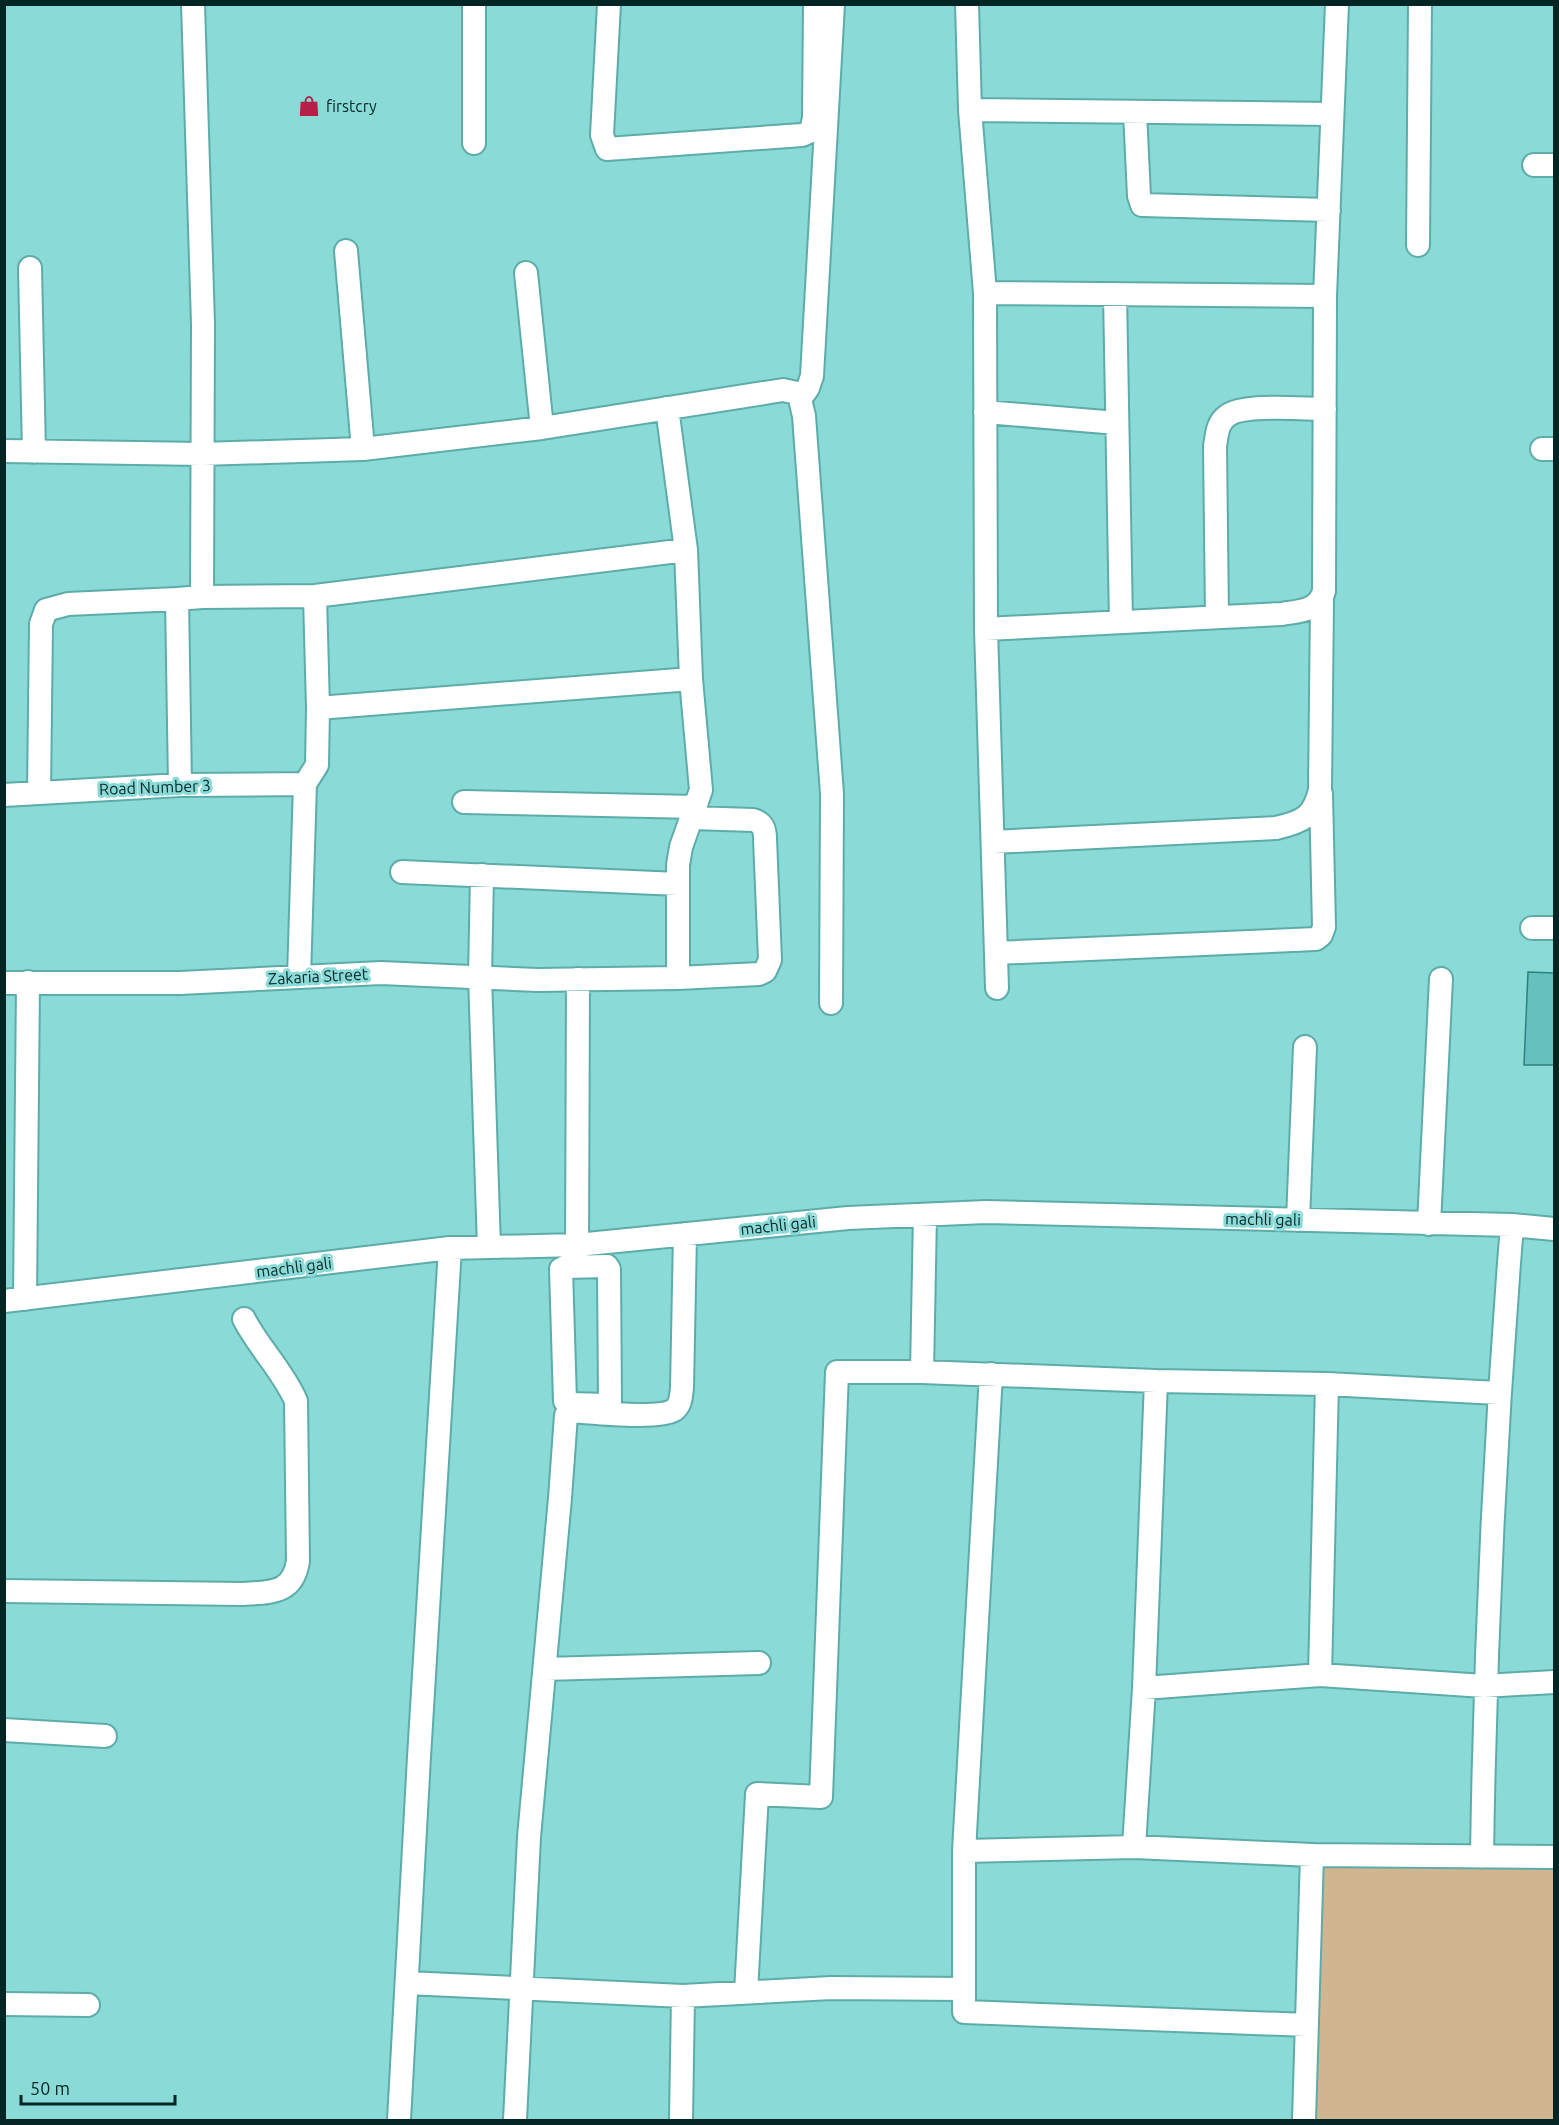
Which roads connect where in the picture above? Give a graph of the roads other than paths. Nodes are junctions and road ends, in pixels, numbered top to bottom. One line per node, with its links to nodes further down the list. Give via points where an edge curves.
1 (193, 4): 30 (street, via 203,324)
2 (474, 4): 12 (street)
3 (609, 4): 4 (street, via 602,135 607,149 802,135 811,131)
4 (815, 4)
5 (833, 4): 21 (street, via 812,376)
6 (967, 4): 9 (street)
7 (1337, 4): 11 (street)
8 (1420, 4): 14 (street)
9 (970, 110): 10 (street); 18 (street)
10 (1135, 112): 11 (street); 13 (street, via 1142,204)
11 (1332, 114): 13 (street)
12 (474, 143)
13 (1329, 210): 20 (street)
14 (1418, 245)
15 (346, 251): 27 (street)
16 (30, 268): 29 (street)
17 (526, 273): 26 (street)
18 (985, 293): 19 (street); 24 (street)
19 (1115, 294): 20 (street); 25 (street)
20 (1325, 296): 23 (street)
21 (800, 399): 22 (street, via 796,393 783,390); 63 (street, via 832,794)
22 (667, 408): 26 (street); 31 (street)
23 (1325, 409): 35 (street); 36 (street, via 1244,409 1226,416 1221,423 1215,446)
24 (986, 412): 25 (street); 38 (street)
25 (1117, 423): 37 (street)
26 (542, 428): 27 (street)
27 (363, 449): 30 (street)
28 (4, 451): 29 (street)
29 (34, 452): 30 (street)
30 (202, 454): 33 (street)
31 (686, 550): 32 (street); 39 (street)
32 (315, 596): 33 (street); 40 (street)
33 (202, 597): 34 (street)
34 (177, 599): 42 (street); 44 (street, via 68,604 46,610 41,624)
35 (1322, 600): 36 (street, via 1310,609 1282,614); 43 (street)
36 (1217, 617): 37 (street)
37 (1121, 622): 38 (street)
38 (986, 629): 48 (street)
39 (691, 679): 40 (street); 47 (street, via 701,781)
40 (318, 708): 41 (street, via 317,765)
41 (305, 784): 42 (street, Road Number 3); 55 (street)
42 (180, 785): 44 (street, Road Number 3)
43 (1320, 789): 48 (street, via 1318,803 1311,813 1276,828); 54 (street, via 1324,927 1316,939)
44 (39, 793): 45 (street, Road Number 3)
45 (4, 795)
46 (464, 802): 47 (street)
47 (694, 812): 51 (street, via 681,848); 57 (street, Zakaria Street, via 753,820 763,826 770,960 759,974)
48 (993, 842): 54 (street)
49 (402, 872): 50 (street)
50 (482, 875): 51 (street); 56 (street)
51 (678, 884): 57 (street)
52 (1532, 928): 53 (street)
53 (1554, 928)
54 (996, 953): 62 (street)
55 (299, 977): 56 (street, Zakaria Street, via 381,973); 60 (street, Zakaria Street, via 180,983)
56 (480, 978): 58 (street, Zakaria Street); 71 (street)
57 (678, 978): 58 (street, Zakaria Street)
58 (578, 979): 73 (street)
59 (1441, 980): 67 (street)
60 (28, 982): 61 (street, Zakaria Street); 74 (street)
61 (4, 983)
62 (998, 988)
63 (831, 1003)
64 (1305, 1047): 66 (street)
65 (925, 1215): 66 (street, machli gali, via 986,1212); 70 (street, machli gali, via 848,1218); 76 (street)
66 (1298, 1220): 67 (street, machli gali)
67 (1429, 1224): 68 (street, machli gali)
68 (1512, 1225): 69 (street, machli gali); 80 (street)
69 (1554, 1229)
70 (685, 1234): 73 (street, machli gali); 81 (street, via 682,1388 678,1406 653,1415)
71 (489, 1247): 72 (street, machli gali); 73 (street, machli gali)
72 (450, 1248): 74 (street, machli gali); 96 (street)
73 (577, 1256): 81 (street, via 561,1269 565,1401); 81 (street, via 609,1269 610,1402)
74 (15, 1300)
75 (244, 1319): 82 (street, via 296,1401 298,1561 291,1582 271,1592 243,1594)
76 (922, 1372): 77 (street); 99 (street, via 837,1372 821,1797 757,1794)
77 (992, 1374): 78 (street); 92 (street)
78 (1156, 1381): 79 (street); 88 (street)
79 (1327, 1384): 80 (street); 85 (street)
80 (1498, 1393): 87 (street)
81 (577, 1408): 84 (street, via 566,1415)
82 (4, 1591)
83 (759, 1663): 84 (street)
84 (544, 1669): 97 (street)
85 (1320, 1675): 87 (street); 88 (street)
86 (1554, 1682): 87 (street)
87 (1484, 1686): 94 (street)
88 (1144, 1688): 91 (street)
89 (4, 1730): 90 (street)
90 (105, 1736)
91 (1134, 1847): 92 (street); 93 (street)
92 (964, 1851): 98 (street)
93 (1312, 1855): 94 (street); 103 (street)
94 (1482, 1857): 95 (street)
95 (1554, 1857)
96 (407, 1983): 97 (street); 104 (street)
97 (521, 1989): 100 (street); 105 (street)
98 (964, 1989): 99 (street); 103 (street, via 964,2012)
99 (746, 1992): 100 (street)
100 (683, 1996): 106 (street)
101 (4, 2004): 102 (street)
102 (87, 2005)
103 (1307, 2025): 107 (street)
104 (399, 2121)
105 (515, 2121)
106 (681, 2121)
107 (1304, 2121)

